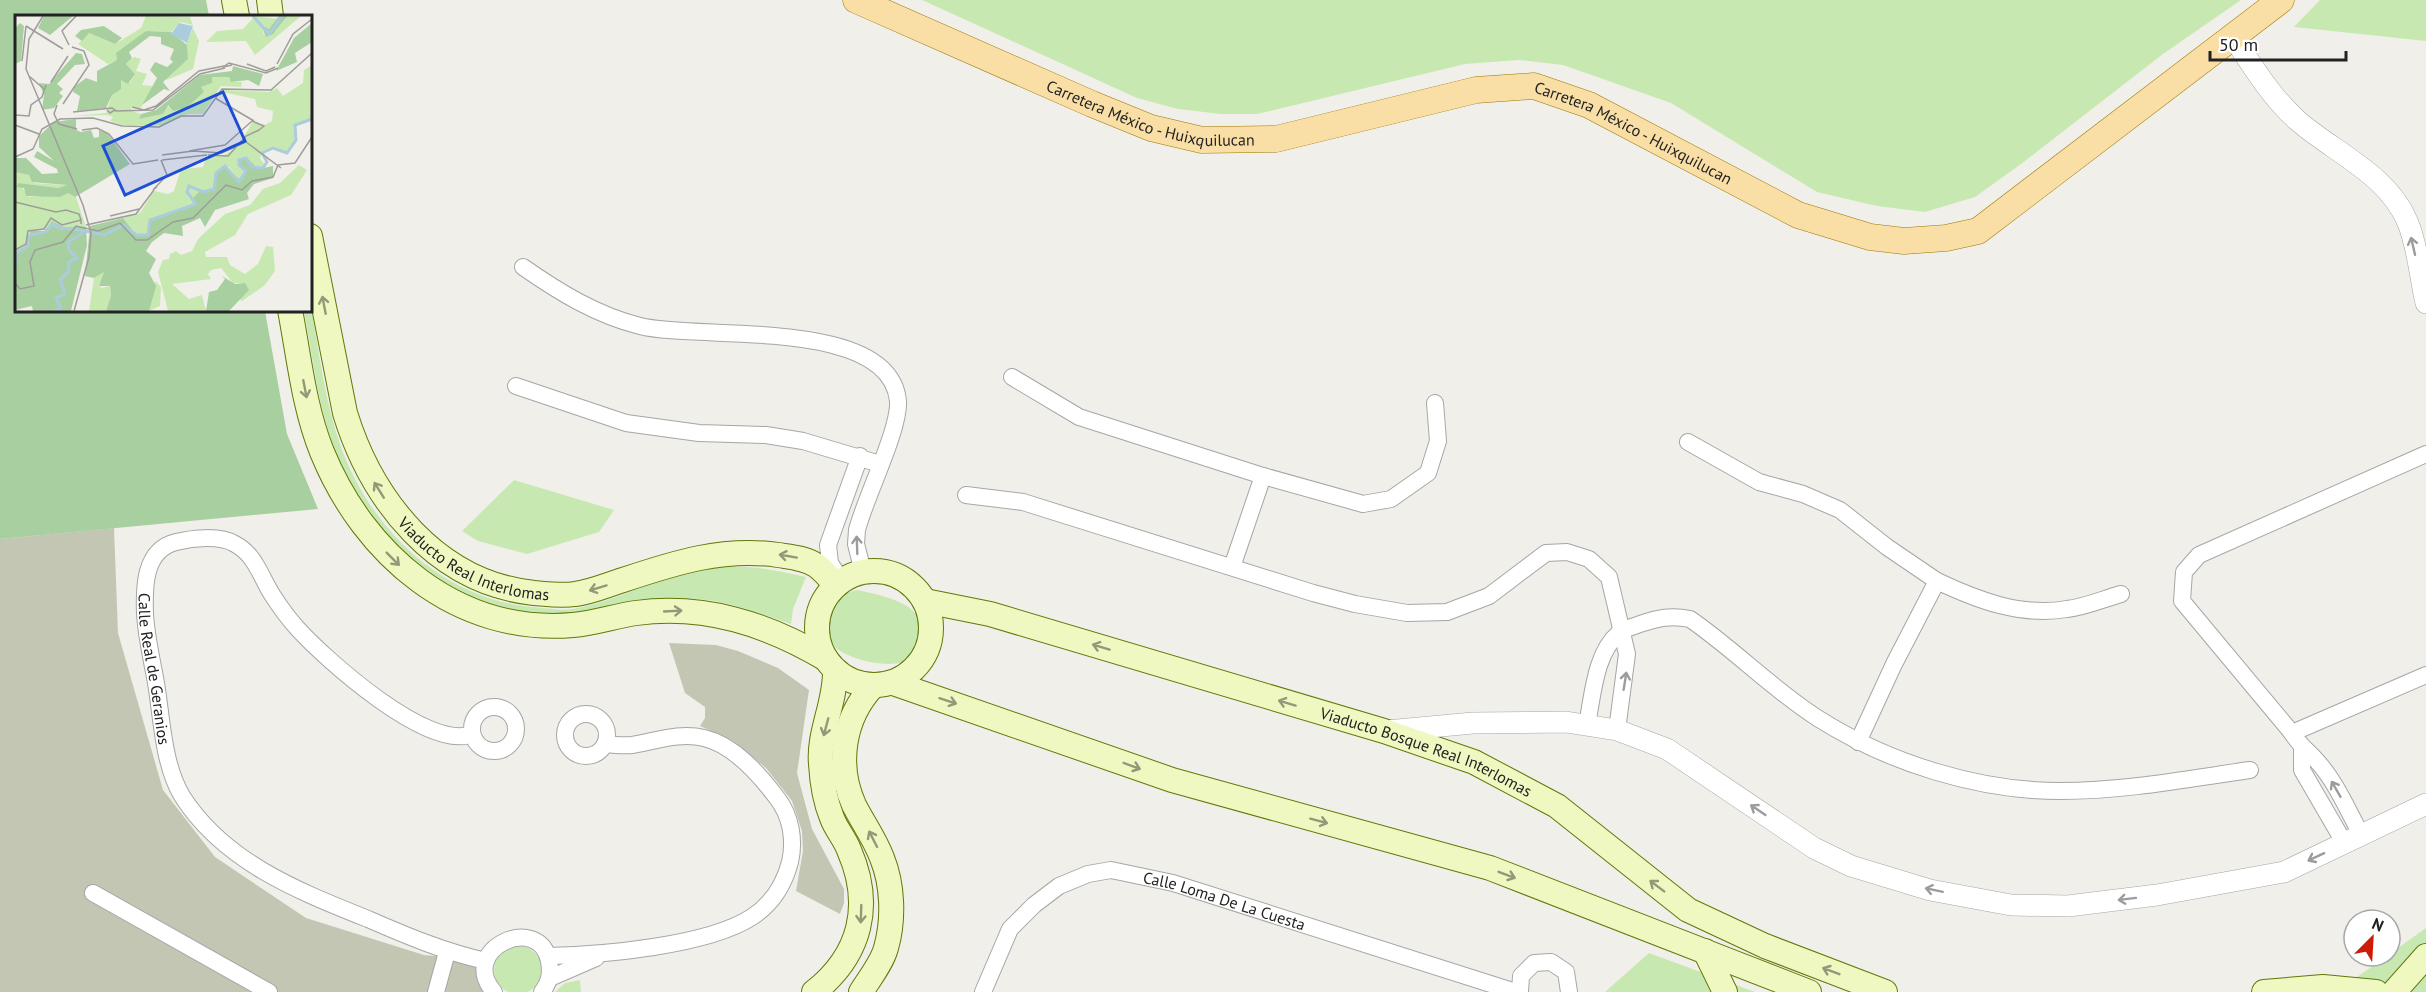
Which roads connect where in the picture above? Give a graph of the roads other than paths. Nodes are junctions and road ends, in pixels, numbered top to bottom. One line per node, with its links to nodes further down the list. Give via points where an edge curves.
1 (234, 0): 5 (main road)
2 (268, 0): 6 (main road)
3 (856, 0): 7 (main road, Carretera México - Huixquilucan, via 1092,105 1151,128 1202,141 1276,139 1476,90 1534,86 1589,105 1798,215 1870,237 1904,241 1978,231)
4 (2281, 0): 7 (main road, Carretera México - Huixquilucan)
5 (237, 15)
6 (271, 15)
7 (2234, 38): 10 (street, one-way to 7, via 2408,223 2394,199 2372,176 2298,121 2261,80)
8 (312, 246): 22 (main road, Viaducto Real Interlomas, one-way to 8, via 804,560 764,553 704,555 574,595 522,592 492,585 452,565 400,519 382,495 353,440)
9 (523, 267): 18 (street, via 572,300 640,326 772,336 866,356 894,382 898,403)
10 (2426, 303)
11 (290, 312): 27 (main road, Viaducto Real Interlomas, one-way to 27, via 312,421 334,480 374,539 423,585 448,602 513,622 572,625 635,613 693,610 773,632)
12 (1012, 377): 19 (street, via 1079,417)
13 (516, 386): 17 (street, via 627,423 690,432 766,435)
14 (1435, 403): 19 (street, via 1438,441 1428,473 1391,499 1363,504)
15 (1688, 442): 23 (street, via 1759,482 1803,494 1840,510)
16 (2426, 454): 33 (street, via 2199,555 2184,572 2182,601)
17 (860, 456): 18 (street); 22 (street, via 828,545 830,563)
18 (880, 464): 22 (street, one-way to 18, via 857,530)
19 (1263, 476): 21 (street)
20 (966, 495): 21 (street, via 1023,502)
21 (1232, 567): 26 (street, via 1355,604 1407,613 1447,612 1489,596 1546,553 1567,552 1589,559 1609,578)
22 (847, 580): 25 (main road, via 880,571 896,575); 27 (main road, via 822,604 817,626 821,649)
23 (1937, 581): 24 (street, via 1975,599 2015,609 2066,610); 35 (street)
24 (2121, 594)
25 (925, 600): 29 (main road, via 932,625 928,650 914,670); 32 (main road, Viaducto Bosque Real Interlomas, one-way to 25, via 990,614)
26 (1621, 631): 30 (street, via 1605,651); 31 (street, one-way to 26, via 1627,668); 35 (street, via 1658,618 1690,619 1788,697)
27 (830, 664): 29 (main road, via 849,680); 51 (main road, one-way to 51, via 834,694 821,762 832,819 849,849 858,876 861,926 847,956)
28 (2426, 675): 33 (street)
29 (883, 684): 41 (main road, one-way to 41, via 1172,780 1490,868); 52 (main road, one-way to 29, via 886,950 892,920 883,859 854,804 845,775 848,729 855,710)
30 (1587, 724): 31 (street); 32 (street, via 1473,723)
31 (1617, 730): 39 (street, one-way to 31, via 2284,872 2068,906 2011,905 1930,890 1851,866 1814,848 1667,749)
32 (1384, 731): 58 (main road, Viaducto Bosque Real Interlomas, one-way to 32, via 1765,946 1688,910 1557,806 1474,762)
33 (2292, 733): 39 (street, via 2334,784)
34 (472, 734): 42 (street, Calle Real de Geranios, via 461,739 432,732 360,687 297,628 272,596 255,561 234,543 202,538 173,542 153,556 144,585 146,620 168,757 181,794 210,832 260,870 306,894)
35 (1858, 742): 37 (street, via 1967,780 2059,791 2121,788)
36 (605, 744): 43 (street, via 629,746 683,736 705,738 731,750 779,800 793,839 780,889 751,918 684,940)
37 (2250, 770)
38 (2426, 804): 39 (street)
39 (2353, 840)
40 (93, 893): 48 (street)
41 (1705, 951): 56 (main road); 57 (main road)
42 (447, 952): 46 (street, Calle Real de Geranios); 49 (street)
43 (606, 954): 44 (street); 47 (street)
44 (548, 956): 46 (street, via 535,942 512,938 500,942); 47 (street)
45 (2426, 956): 61 (main road)
46 (486, 961): 50 (street, via 487,981)
47 (545, 988)
48 (269, 992)
49 (436, 992)
50 (494, 992)
51 (814, 992)
52 (861, 992)
53 (983, 992): 54 (street, Calle Loma De La Cuesta, via 1010,929 1034,905 1059,886 1111,870 1173,883)
54 (1518, 992): 55 (street, via 1521,976 1534,963 1551,962 1566,972)
55 (1569, 992)
56 (1725, 992)
57 (1809, 992)
58 (1886, 992)
59 (2264, 992): 60 (main road, via 2323,987)
60 (2376, 992)
61 (2394, 992)

